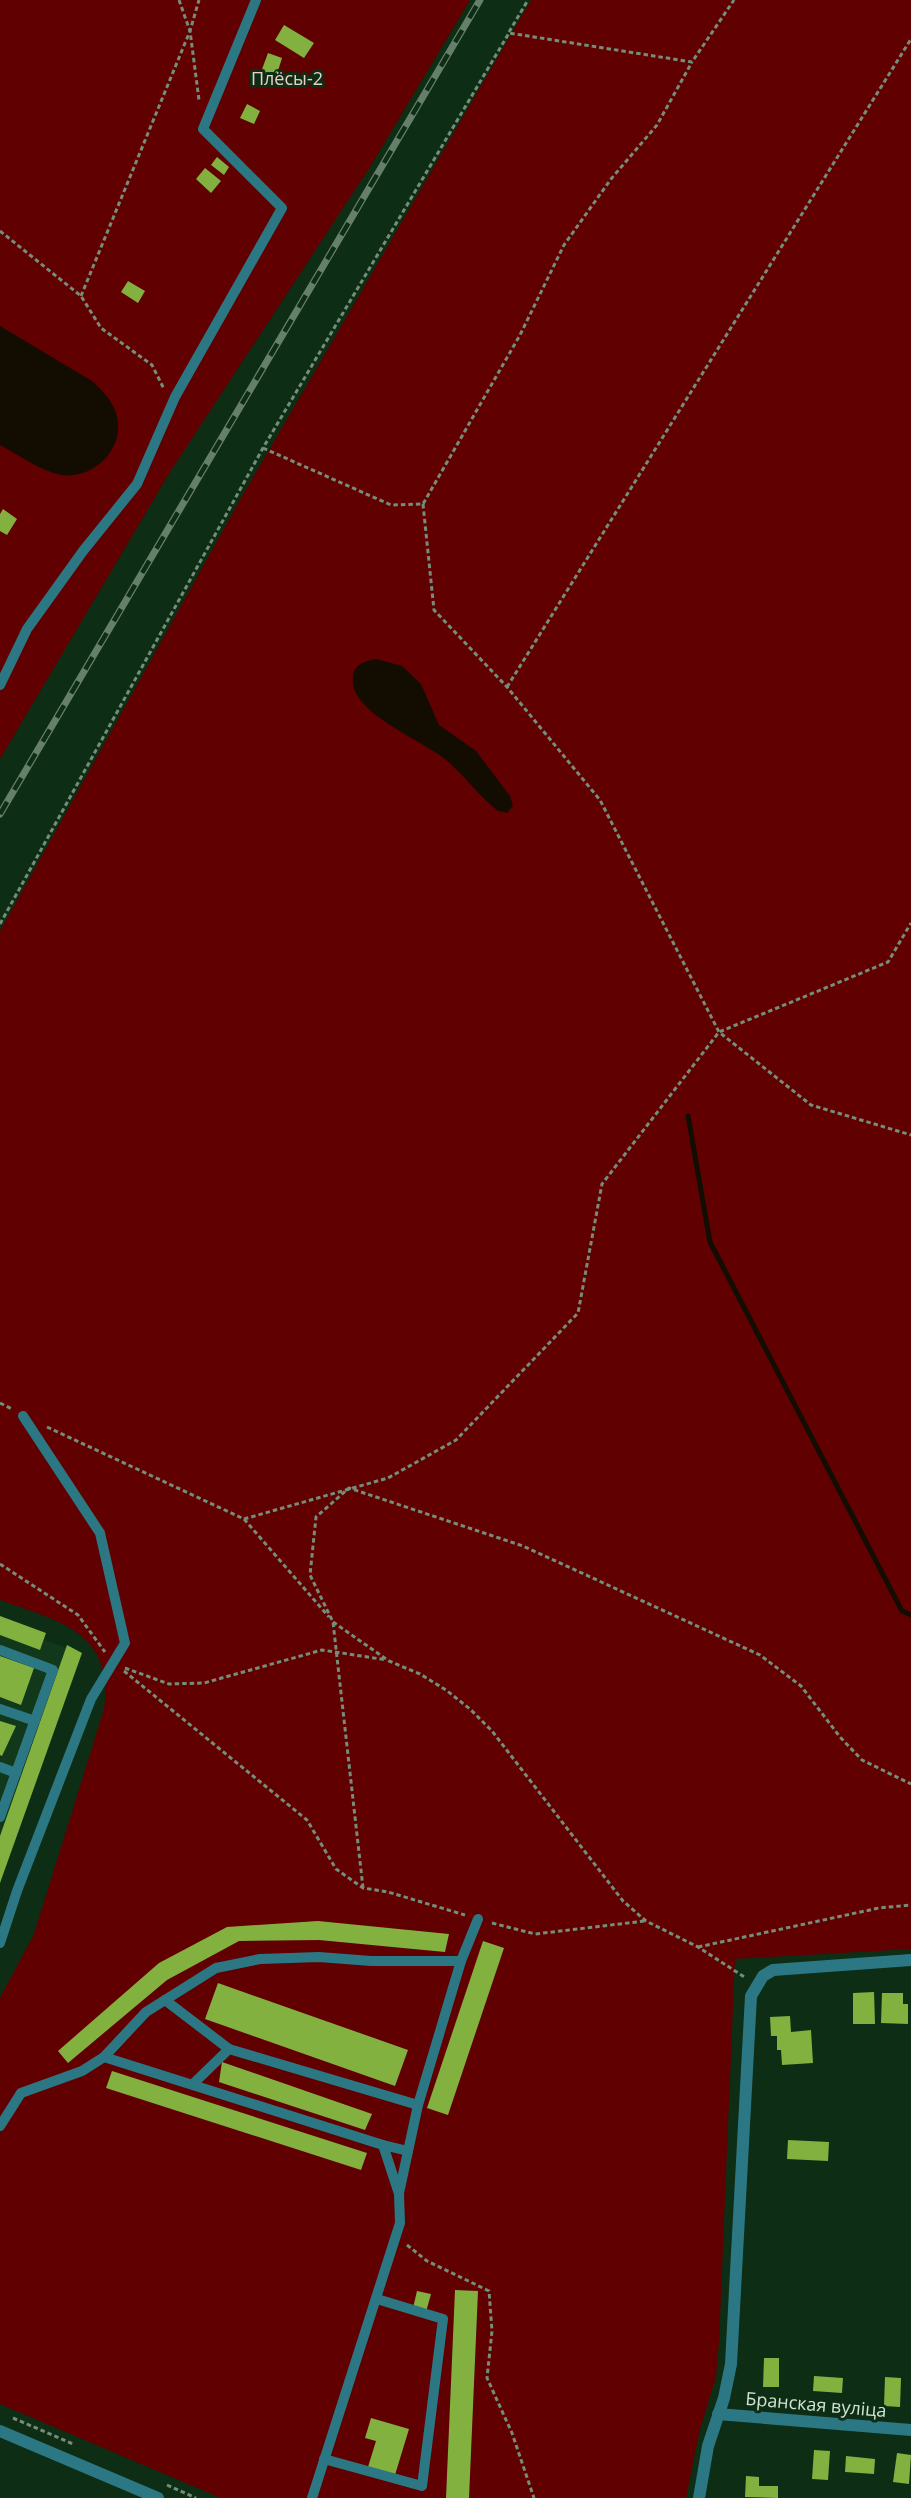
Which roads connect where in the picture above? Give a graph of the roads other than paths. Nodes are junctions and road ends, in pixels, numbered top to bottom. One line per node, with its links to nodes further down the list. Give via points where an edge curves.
1 (256, 0): 2 (lane, via 202,129 282,208 176,397 137,484 27,629)
2 (0, 685)
3 (23, 1416): 11 (lane, via 100,1533 124,1643 91,1699)
4 (0, 1650): 6 (lane, via 53,1670)
5 (0, 1708): 6 (lane)
6 (35, 1721): 8 (lane)
7 (0, 1767): 8 (lane)
8 (16, 1773): 9 (lane)
9 (0, 1817)
10 (478, 1919): 13 (lane)
11 (0, 1943)
12 (911, 1960): 24 (street, via 773,1970 756,1984 748,2020 731,2364)
13 (461, 1961): 14 (lane, via 260,1959 216,1968); 18 (lane)
14 (165, 2000): 15 (lane); 16 (lane, via 146,2012)
15 (229, 2049): 17 (lane); 18 (lane)
16 (104, 2057): 17 (lane); 19 (lane, via 82,2072 21,2093)
17 (193, 2084): 20 (lane)
18 (418, 2105): 21 (lane)
19 (0, 2126)
20 (383, 2145): 21 (lane); 22 (lane)
21 (408, 2151): 22 (lane)
22 (399, 2194): 23 (lane, via 400,2223)
23 (377, 2299): 27 (lane); 27 (lane, via 443,2319 423,2486)
24 (718, 2414): 25 (street, Бранская вуліца); 30 (street)
25 (911, 2430)
26 (0, 2431): 28 (street)
27 (324, 2459): 29 (lane)
28 (158, 2498)
29 (312, 2498)
30 (699, 2498)

